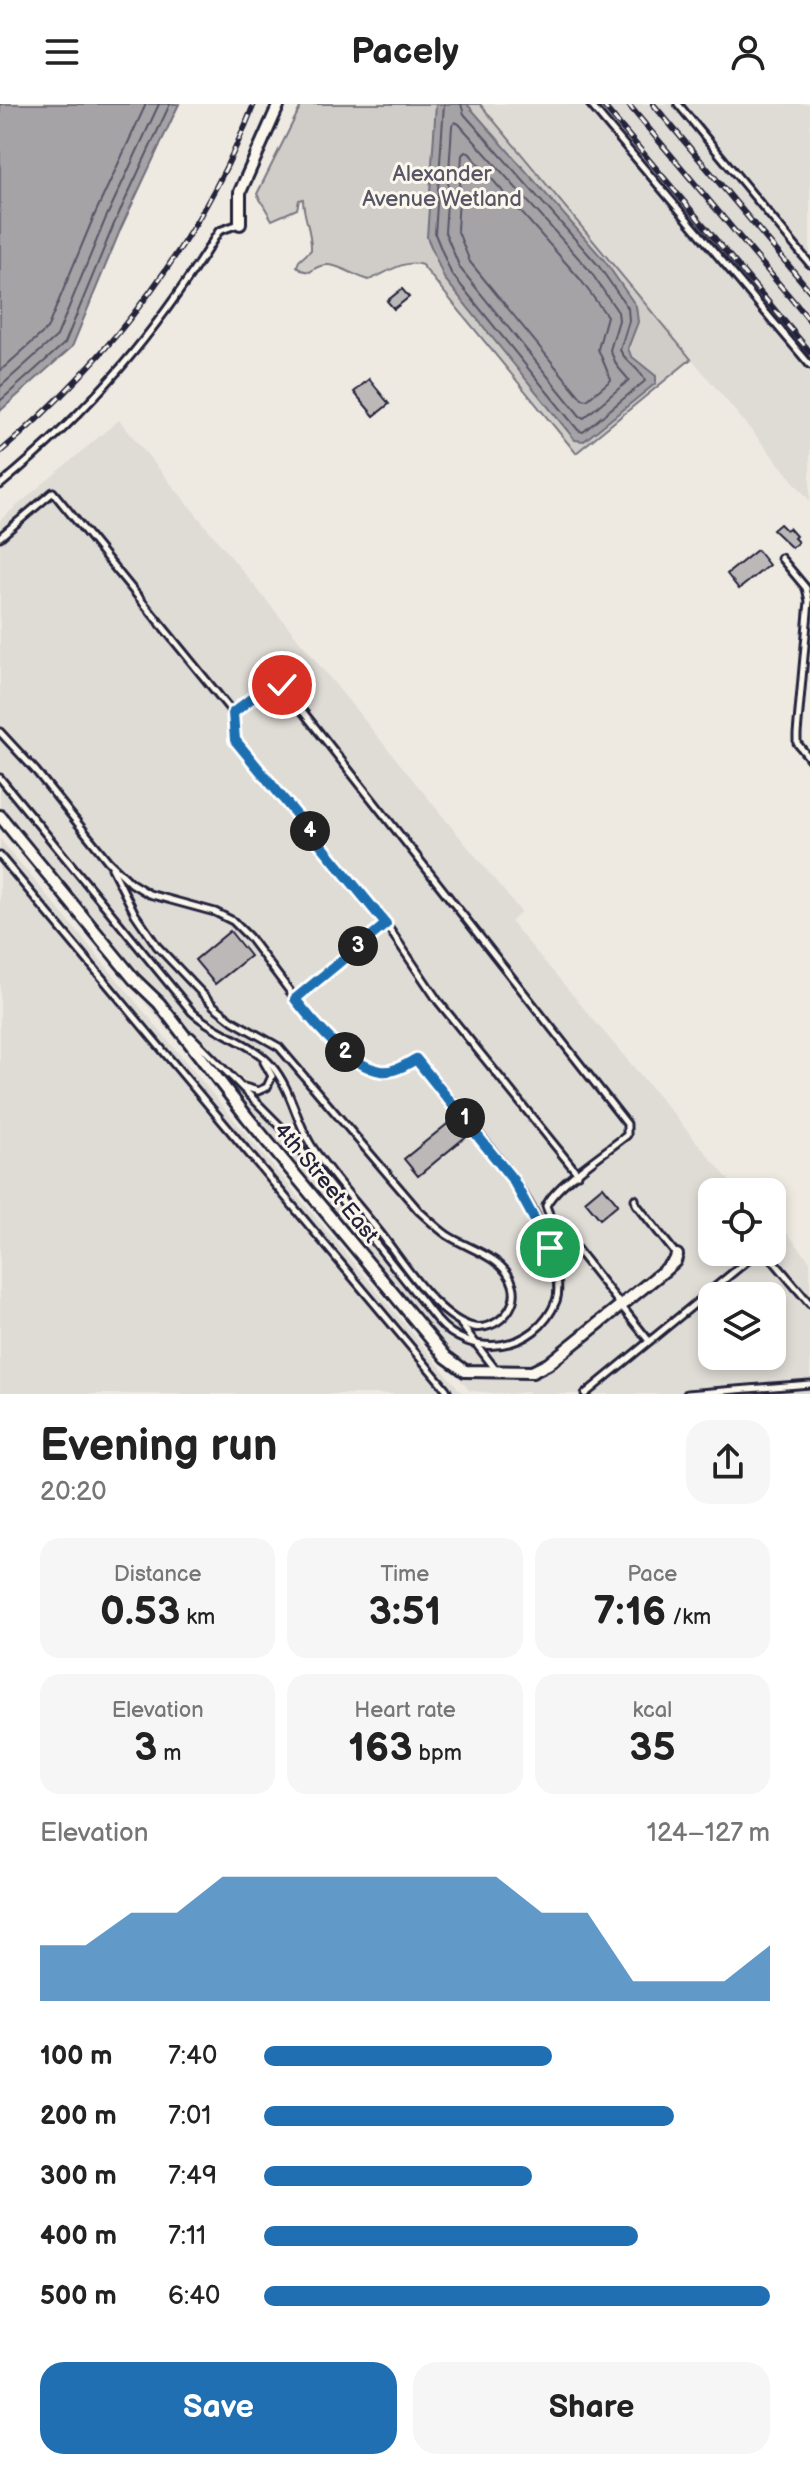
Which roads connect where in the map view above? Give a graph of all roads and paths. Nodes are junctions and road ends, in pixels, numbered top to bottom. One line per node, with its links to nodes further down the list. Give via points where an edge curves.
1 (279, 104): 4 (street, via 240,192)
2 (590, 104): 6 (lane)
3 (678, 104): 5 (lane)
4 (240, 224): 7 (lane, via 219,231 183,289 93,402)
5 (810, 264)
6 (810, 365)
7 (0, 485)
8 (0, 537): 10 (lane, via 53,492)
9 (781, 558): 12 (lane, via 806,588 809,601 797,743)
10 (233, 713): 17 (lane, via 235,740); 22 (lane, via 271,683 282,685 618,1110 627,1135)
11 (0, 732): 16 (lane)
12 (810, 759)
13 (0, 778): 20 (lane, via 192,1012)
14 (0, 816): 19 (street, 4th Street East)
15 (0, 856): 34 (lane)
16 (108, 861): 18 (lane, via 149,894 233,921); 29 (lane, via 150,936 205,996 233,1021 279,1047 419,1211 507,1273 514,1285 508,1313 482,1327)
17 (386, 924): 18 (lane); 22 (lane, via 438,1001)
18 (295, 999): 31 (lane, via 340,1048 363,1064 381,1072 416,1059 497,1160 537,1220 550,1248 557,1299 532,1334)
19 (159, 1003): 21 (lane); 32 (street, 4th Street East, via 446,1357 465,1371)
20 (258, 1054): 21 (lane, via 272,1076 267,1087 250,1090); 29 (lane, via 283,1083 312,1147 433,1300)
21 (236, 1082): 31 (lane, via 290,1136 443,1328)
22 (578, 1174): 28 (lane, via 546,1206)
23 (635, 1199): 24 (lane)
24 (677, 1255): 28 (street, 4th Street East)
25 (741, 1266): 30 (lane)
26 (778, 1266): 27 (lane)
27 (810, 1304)
28 (621, 1305): 30 (lane); 32 (street, 4th Street East, via 548,1364 532,1372)
29 (459, 1322): 31 (lane)
30 (649, 1341): 35 (lane)
31 (477, 1346): 32 (lane)
32 (497, 1371)
33 (810, 1384): 36 (lane)
34 (448, 1394)
35 (585, 1394)
36 (687, 1394)

